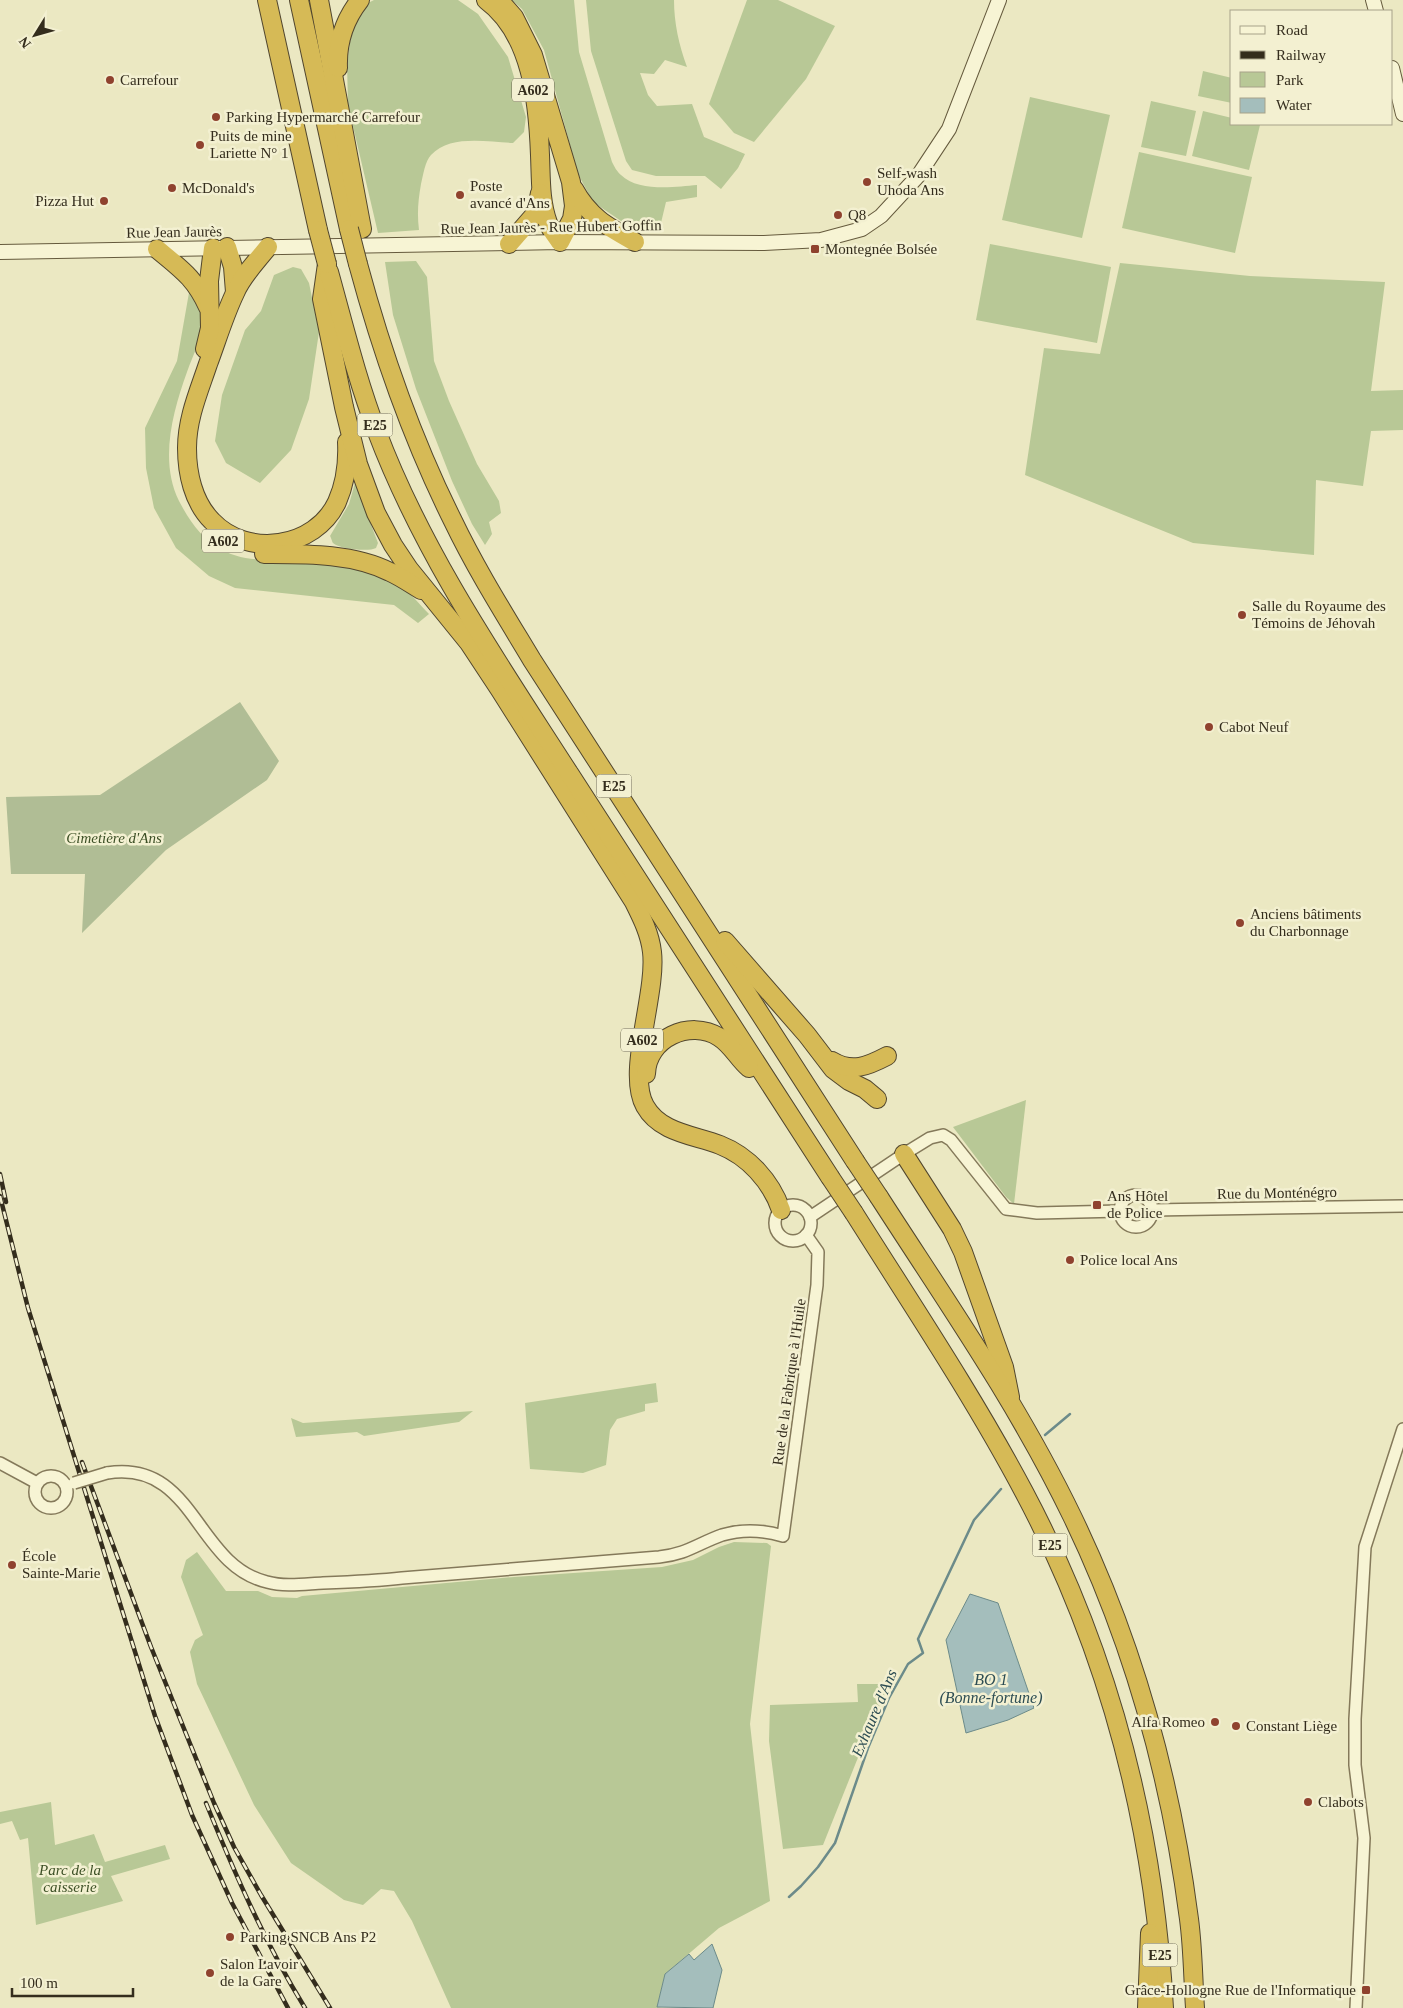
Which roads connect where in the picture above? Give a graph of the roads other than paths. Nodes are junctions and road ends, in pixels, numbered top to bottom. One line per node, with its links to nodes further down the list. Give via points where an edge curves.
1 (267, 0): 22 (highway, E25, bridge)
2 (299, 0): 13 (highway, E25)
3 (319, 0): 10 (highway)
4 (360, 0): 10 (highway, via 347,19 340,48)
5 (486, 0): 12 (highway, A602, via 513,31 530,73 537,114)
6 (499, 0): 11 (highway, A602, via 514,17 533,55)
7 (999, 0): 15 (main road, Rue Jean Jaurès - Rue Hubert Goffin, via 949,129 918,176 881,216 862,229 821,240)
8 (1393, 72): 9 (main road)
9 (1403, 114)
10 (342, 116): 13 (highway)
11 (571, 182): 14 (highway, A602, via 572,218); 15 (highway, A602, via 589,212)
12 (540, 193): 14 (highway, A602, via 548,224); 16 (highway, A602, via 536,213)
13 (356, 229): 30 (highway, E25, bridge, via 358,264 377,333 428,468 470,555 532,660)
14 (560, 242): 15 (main road, Rue Jean Jaurès - Rue Hubert Goffin); 16 (main road, Rue Jean Jaurès - Rue Hubert Goffin)
15 (635, 242)
16 (509, 244): 18 (main road, Rue Jean Jaurès - Rue Hubert Goffin)
17 (268, 247): 18 (main road, Rue Jean Jaurès); 19 (main road, Rue Jean Jaurès); 23 (highway, A602)
18 (348, 247)
19 (220, 248): 20 (main road, Rue Jean Jaurès); 23 (highway, A602, via 233,267); 24 (highway, A602, via 209,281)
20 (157, 249): 21 (main road, Rue Jean Jaurès); 24 (highway, via 189,276)
21 (0, 252)
22 (327, 264): 25 (highway, A602, via 322,299); 27 (highway, E25, via 355,368 378,433 402,489)
23 (235, 292): 25 (highway, A602, via 195,401 188,437 191,482 198,503 212,521 226,533 262,544 281,543 311,531 337,502 345,473 348,444)
24 (210, 309): 26 (highway, A602, via 210,328 185,402 177,449 184,493 207,530 226,544 244,551 342,558 365,563 389,572)
25 (344, 407): 26 (highway, A602, via 358,464 376,513 393,545)
26 (428, 595): 27 (highway, A602)
27 (505, 685): 28 (highway, A602); 29 (highway, E25)
28 (580, 814): 29 (highway, A602); 37 (highway, A602, via 634,902 648,934 652,972 639,1080 644,1105 660,1124 721,1145 749,1162 777,1200)
29 (630, 868): 33 (highway, E25)
30 (696, 913): 32 (highway); 42 (highway, E25, bridge)
31 (887, 1056): 32 (highway, via 869,1066 851,1068 839,1066)
32 (825, 1057): 34 (highway, via 833,1069)
33 (770, 1084): 37 (highway, A602, via 718,1036 701,1030 688,1030 665,1040 650,1057 646,1069 650,1097 658,1110 674,1121 728,1136 754,1152); 47 (highway, E25, bridge, via 989,1429 1024,1493 1078,1607 1127,1756)
34 (877, 1099)
35 (904, 1154): 39 (street, via 930,1138 943,1135 956,1146 1006,1209 1036,1213); 40 (street); 42 (highway, via 963,1252 1004,1367)
36 (1403, 1206): 38 (street, Rue du Monténégro)
37 (787, 1207): 40 (street, via 803,1208); 41 (street, via 775,1221 776,1229 790,1240)
38 (1152, 1210): 39 (street, via 1148,1200 1134,1195 1124,1200); 39 (street, via 1147,1222 1138,1227 1124,1221)
39 (1120, 1211)
40 (810, 1217): 41 (street)
41 (806, 1235): 46 (street, Rue de la Fabrique à l'Huile, bridge, via 818,1252 817,1285 783,1536 758,1531 733,1532 682,1553 659,1557 286,1585 254,1578 233,1565 180,1498 164,1484 140,1473 122,1471 107,1472)
42 (1012, 1407): 50 (highway, E25, via 1072,1516 1102,1586 1145,1708 1175,1834 1189,1921)
43 (1403, 1429): 51 (street, via 1365,1547 1355,1719 1355,1765 1364,1838)
44 (0, 1463): 45 (street)
45 (37, 1483): 46 (street, via 50,1476); 46 (street, via 37,1501 49,1508 65,1500)
46 (70, 1485)
47 (1154, 1903): 48 (highway); 49 (highway, E25)
48 (1147, 2008)
49 (1164, 2008)
50 (1195, 2008)
51 (1356, 2008)

